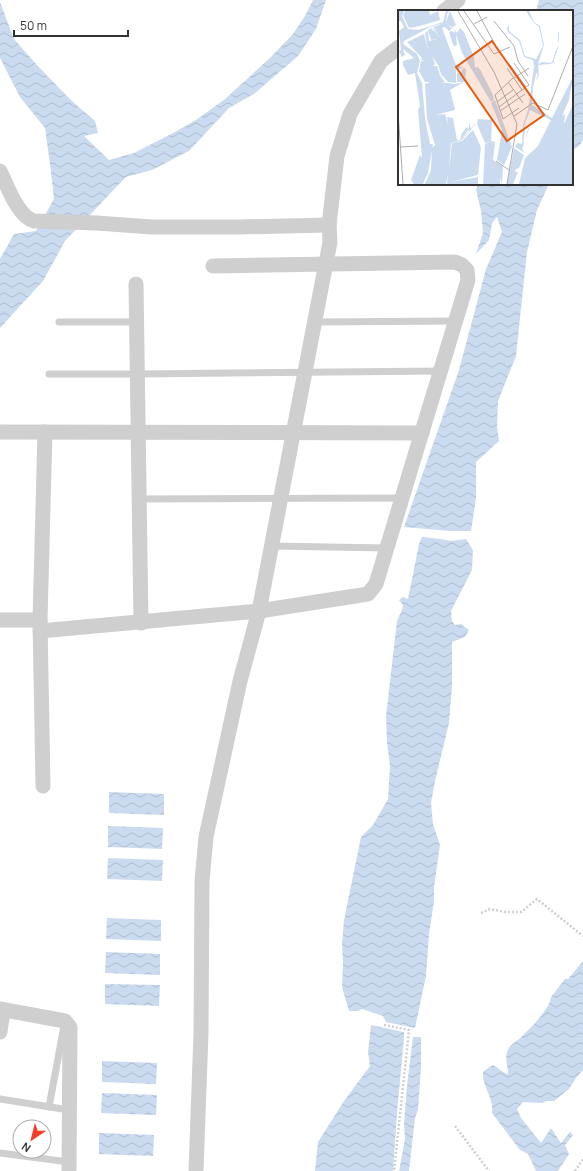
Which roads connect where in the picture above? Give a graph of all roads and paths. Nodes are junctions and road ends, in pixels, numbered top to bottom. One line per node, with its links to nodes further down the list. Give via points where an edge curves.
1 (458, 0): 2 (street)
2 (445, 10)
3 (398, 48): 5 (street, via 382,61 350,114 337,156)
4 (0, 171): 5 (street, via 20,211 29,220 34,221 151,227)
5 (329, 225): 6 (street, via 330,242)
6 (326, 264): 7 (street); 9 (street, via 459,263 467,270 468,277); 12 (street)
7 (213, 266)
8 (136, 284): 11 (street)
9 (456, 321): 12 (lane); 13 (street)
10 (59, 322): 11 (lane)
11 (137, 322): 16 (street)
12 (315, 322): 14 (street)
13 (440, 371): 14 (lane); 21 (street)
14 (305, 373): 16 (lane); 20 (street)
15 (49, 374): 16 (lane)
16 (138, 374): 19 (street)
17 (0, 432): 18 (street)
18 (44, 432): 19 (street); 30 (street)
19 (138, 433): 20 (street); 24 (street)
20 (294, 433): 21 (street); 22 (street)
21 (422, 433): 23 (street)
22 (281, 498): 23 (lane); 24 (lane); 25 (street)
23 (402, 498): 26 (street)
24 (139, 499): 29 (street)
25 (271, 546): 26 (lane); 27 (street)
26 (387, 548): 27 (street, via 376,584 368,594)
27 (259, 611): 29 (street); 45 (street, via 240,682 206,837 202,881 202,1033)
28 (0, 620): 30 (street)
29 (141, 622): 30 (street)
30 (40, 626): 31 (street)
31 (43, 786)
32 (481, 913): 33 (path, via 490,909 521,912 537,899)
33 (583, 936)
34 (1, 1010): 35 (street); 37 (street)
35 (65, 1021): 39 (lane); 40 (street, via 70,1027)
36 (384, 1025): 46 (path, via 409,1030)
37 (0, 1032)
38 (0, 1099): 39 (lane)
39 (49, 1107): 40 (lane)
40 (69, 1110): 44 (street)
41 (454, 1126): 47 (path)
42 (0, 1153): 44 (lane)
43 (583, 1159): 48 (path)
44 (69, 1167)
45 (196, 1171)
46 (394, 1171)
47 (489, 1171)
48 (575, 1171)

